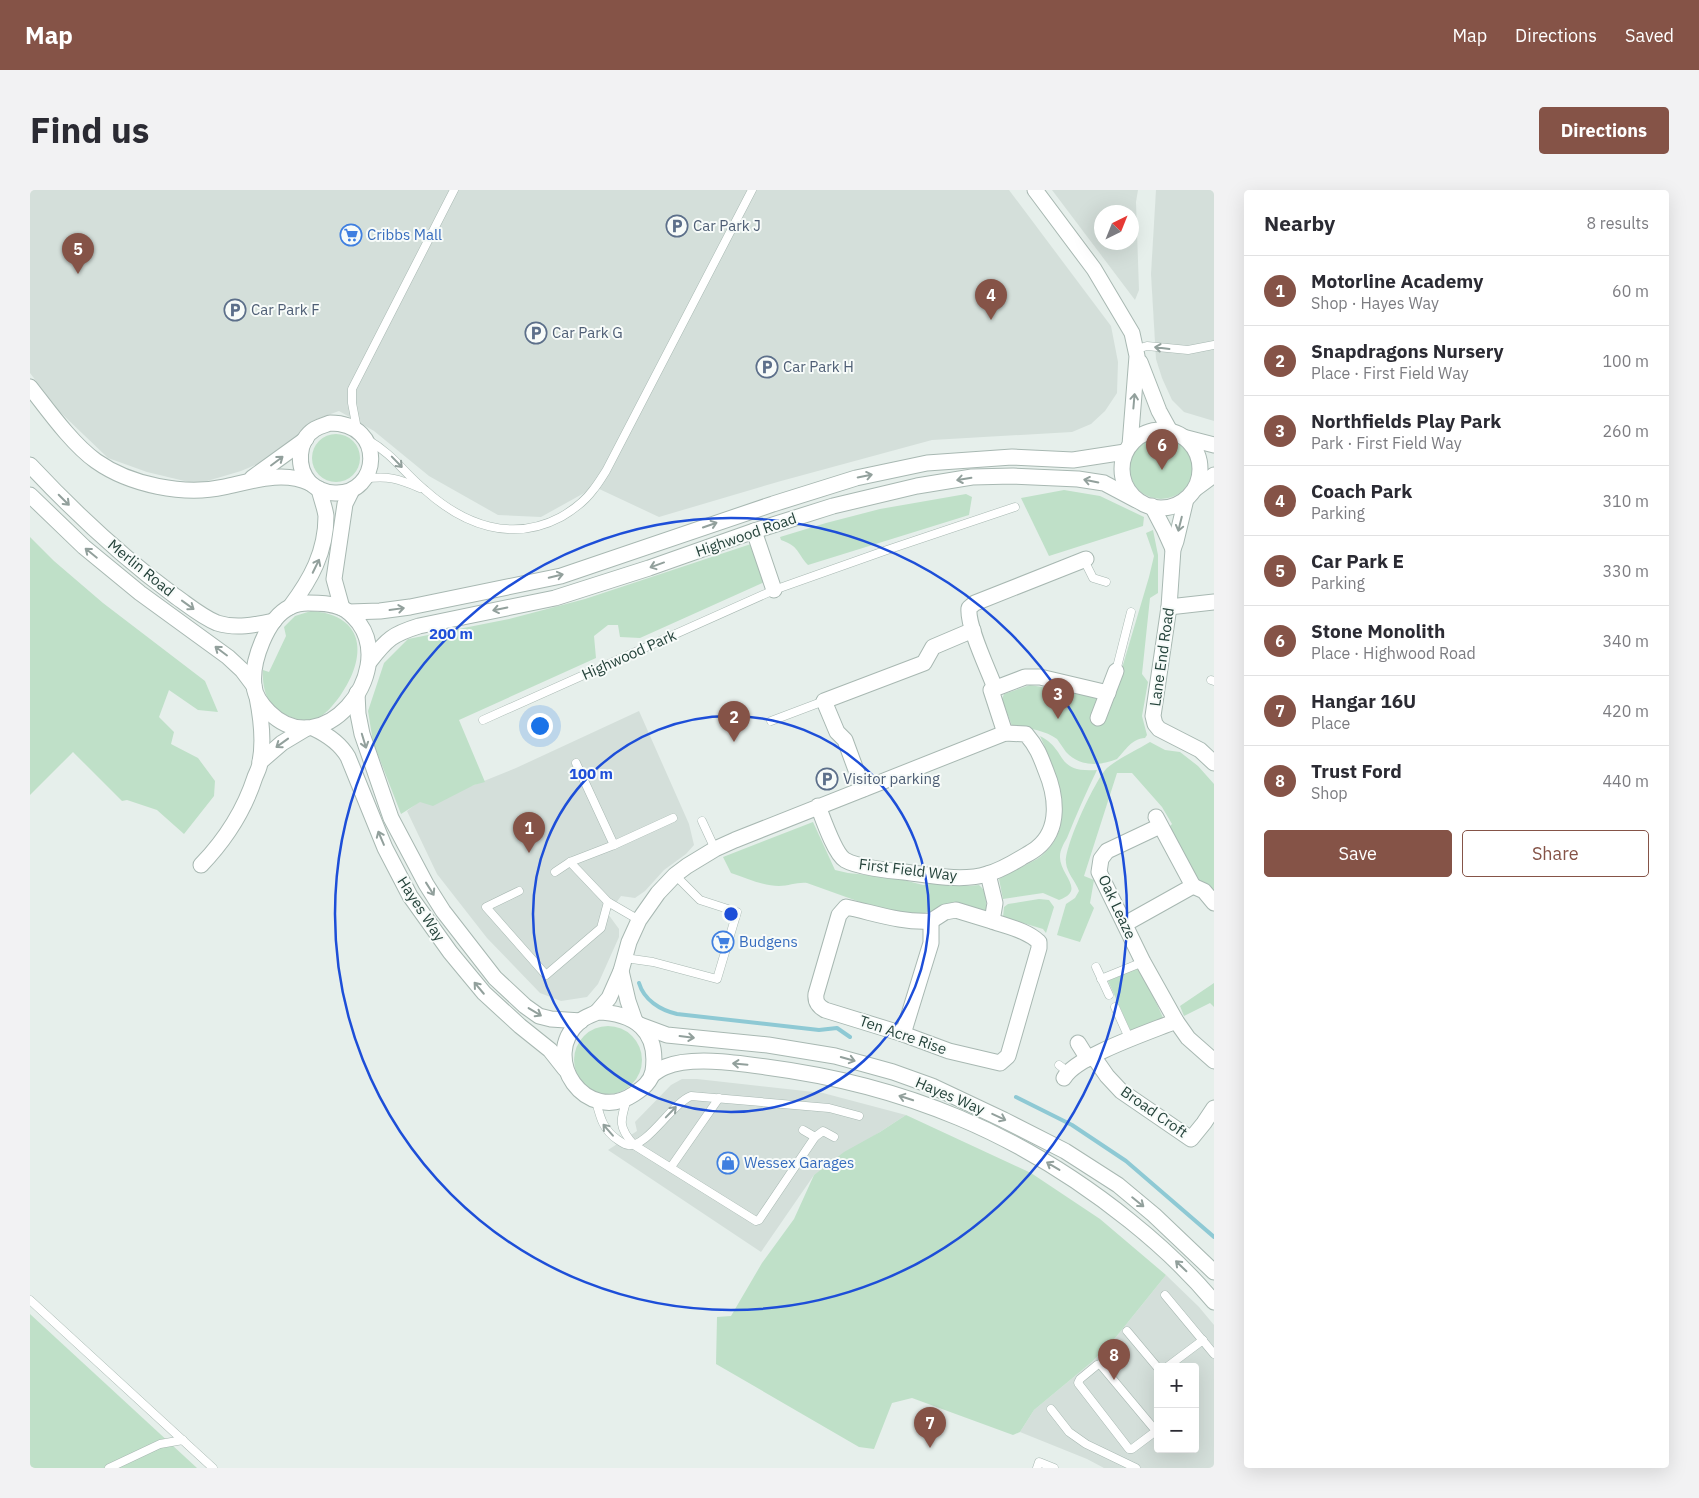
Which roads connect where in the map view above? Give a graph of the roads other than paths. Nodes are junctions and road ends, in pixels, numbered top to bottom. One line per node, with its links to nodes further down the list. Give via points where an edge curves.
1 (454, 190): 7 (lane, via 352,389 352,403)
2 (752, 190): 17 (lane, via 606,471 593,491 573,510 547,524 526,530 493,528 468,520)
3 (1035, 190): 5 (street, via 1094,270 1128,325)
4 (1214, 345): 5 (lane, one-way to 5, via 1188,350 1147,346)
5 (1137, 352): 8 (street, via 1159,411); 11 (street, one-way to 5)
6 (30, 387): 15 (street, via 72,438 96,461 122,476 170,489 209,490)
7 (361, 434): 9 (street, via 342,423 330,423 314,429); 14 (street, via 371,451 371,465); 17 (lane, one-way to 17, via 392,457)
8 (1177, 434): 10 (street); 11 (street, via 1151,431 1139,437); 19 (street, via 1192,446 1200,465 1200,474)
9 (306, 438): 15 (street, one-way to 9); 16 (street, via 300,463)
10 (1214, 445)
11 (1128, 449): 21 (street, via 1122,463 1123,480); 32 (street, Highwood Road, one-way to 11, via 380,611 410,607 561,576 865,476 928,464 1012,457 1073,460)
12 (30, 465): 34 (street, Merlin Road, one-way to 34, via 92,528 149,577 202,615 229,626)
13 (1214, 475): 19 (street)
14 (364, 479): 17 (lane, via 387,477); 18 (street)
15 (246, 482): 16 (street, via 290,476)
16 (314, 486): 18 (street, via 332,493); 30 (street, one-way to 16, via 319,560 326,515)
17 (424, 490)
18 (350, 492): 32 (street, via 345,504 334,579)
19 (1190, 494): 22 (street, via 1174,506); 25 (street, Lane End Road, one-way to 25)
20 (30, 495): 39 (street, Merlin Road, one-way to 20, via 242,670 228,657 84,547)
21 (1136, 500): 22 (street); 24 (street, Highwood Road, one-way to 24, via 1104,484 1078,479 972,477 833,506)
22 (1152, 506): 25 (street, Lane End Road)
23 (1015, 508): 28 (lane, Highwood Park)
24 (754, 531): 28 (street); 36 (street, Highwood Road, one-way to 36, via 555,598 399,632)
25 (1173, 549): 31 (street, Lane End Road)
26 (1085, 559): 27 (lane, via 1093,578); 35 (street, via 974,603 968,614)
27 (1106, 582)
28 (774, 590): 44 (lane, Highwood Park)
29 (1214, 602): 31 (street)
30 (290, 607): 32 (street, via 308,602 330,604); 34 (street)
31 (1169, 607): 48 (street, Lane End Road, via 1153,712 1155,724 1169,736 1188,742)
32 (345, 610): 36 (street, via 367,636)
33 (1131, 612): 37 (lane)
34 (274, 621): 39 (street, via 257,657)
35 (973, 630): 38 (street); 42 (street, via 932,647 924,663)
36 (370, 660): 40 (street)
37 (1116, 671): 41 (street)
38 (993, 689): 41 (street, via 1026,677); 47 (street)
39 (255, 692): 46 (street, via 264,707 281,722); 49 (street, via 260,712)
40 (357, 693): 46 (street, via 335,719); 77 (street, Hayes Way, one-way to 77, via 362,734 391,818 444,911 495,978 525,1006 539,1016)
41 (1108, 693): 43 (street)
42 (824, 701): 45 (lane); 51 (street, via 837,732 845,740)
43 (1098, 718)
44 (483, 720)
45 (770, 721)
46 (310, 728): 49 (street, one-way to 49, via 282,742); 85 (street, Hayes Way, one-way to 46, via 550,1050 484,993 450,952 410,896 385,848 348,757 337,742)
47 (1005, 733): 51 (street); 60 (street, First Field Way, via 1026,734 1036,746 1053,787 1054,814 1049,832 1038,847)
48 (1212, 757)
49 (260, 762): 58 (street, via 234,824)
50 (576, 763): 55 (lane)
51 (863, 789): 52 (street)
52 (818, 806): 56 (street); 60 (street, First Field Way, via 843,860 890,871 949,877)
53 (673, 818): 55 (lane)
54 (702, 821): 56 (lane)
55 (614, 845): 57 (lane)
56 (715, 849): 61 (street)
57 (570, 862): 59 (lane); 64 (lane)
58 (200, 865)
59 (556, 872)
60 (988, 874): 68 (street, via 995,904)
61 (674, 875): 66 (street); 71 (lane, via 700,900 737,912 717,979 652,962)
62 (1193, 886): 65 (street, via 1204,891); 69 (street); 69 (street, Oak Leaze, via 1158,822 1107,851 1102,859 1099,872)
63 (519, 891): 64 (lane, via 486,907 546,974 601,928)
64 (608, 902): 66 (lane)
65 (1214, 903)
66 (639, 920): 71 (street)
67 (931, 921): 68 (street, via 945,912 956,910); 80 (street, via 931,943); 80 (street, Ten Acre Rise, via 898,920 846,907 839,915 816,994 815,1000 825,1010)
68 (992, 921): 80 (street, Ten Acre Rise, via 1034,938 1039,948 1008,1056 1000,1063 990,1061 949,1051)
69 (1125, 924): 70 (street, Oak Leaze)
70 (1143, 962): 73 (lane); 78 (street, Oak Leaze)
71 (623, 965): 76 (street, via 608,998); 79 (street, via 628,1001)
72 (1096, 967): 73 (lane)
73 (1101, 979): 74 (lane)
74 (1109, 995)
75 (1115, 1007): 81 (lane)
76 (597, 1012): 77 (street); 79 (street, via 613,1012)
77 (581, 1021): 85 (street, via 566,1041)
78 (1176, 1021): 81 (street); 84 (street, Oak Leaze, via 1188,1038)
79 (638, 1023): 87 (street, via 652,1044 655,1058); 98 (street, Hayes Way, one-way to 98, via 667,1035 768,1045 835,1056 932,1086 1065,1151 1118,1185)
80 (903, 1034)
81 (1130, 1040): 83 (street)
82 (1078, 1043): 83 (street)
83 (1090, 1058): 86 (street); 91 (street, Broad Croft, via 1122,1091 1190,1138)
84 (1214, 1061)
85 (565, 1069): 90 (street, via 571,1082)
86 (1063, 1072)
87 (652, 1075): 89 (street, via 644,1087); 101 (street, Hayes Way, one-way to 87, via 1152,1239 1111,1206 1056,1168 994,1133 931,1106 805,1072 741,1064 682,1063 664,1067)
88 (719, 1098): 92 (lane, via 829,1108); 96 (lane, one-way to 88, via 650,1134 686,1098); 97 (lane)
89 (627, 1099): 90 (street, via 606,1103); 96 (lane, via 621,1125)
90 (596, 1101): 96 (lane, one-way to 90, via 626,1145 609,1133 603,1126)
91 (1214, 1108)
92 (859, 1116)
93 (803, 1130): 94 (lane)
94 (815, 1137): 95 (lane, via 823,1131); 97 (lane, via 757,1221)
95 (834, 1137)
96 (634, 1145): 97 (lane)
97 (672, 1167)
98 (1214, 1272)
99 (1165, 1295): 103 (lane)
100 (30, 1300): 110 (lane)
101 (1214, 1302)
102 (1127, 1331): 105 (lane)
103 (1203, 1340): 104 (lane); 106 (lane)
104 (1214, 1354)
105 (1154, 1363)
106 (1172, 1363)
107 (1051, 1409): 112 (lane, via 1069,1432)
108 (1154, 1427): 111 (lane, via 1102,1365 1097,1365 1080,1379 1078,1383)
109 (1154, 1433): 111 (lane)
110 (182, 1440): 113 (lane, via 160,1444); 114 (lane)
111 (1129, 1448): 112 (lane)
112 (1124, 1462): 117 (lane)
113 (109, 1468)
114 (213, 1468)
115 (1037, 1468): 116 (lane, via 1039,1462)
116 (1054, 1468)
117 (1136, 1468)

